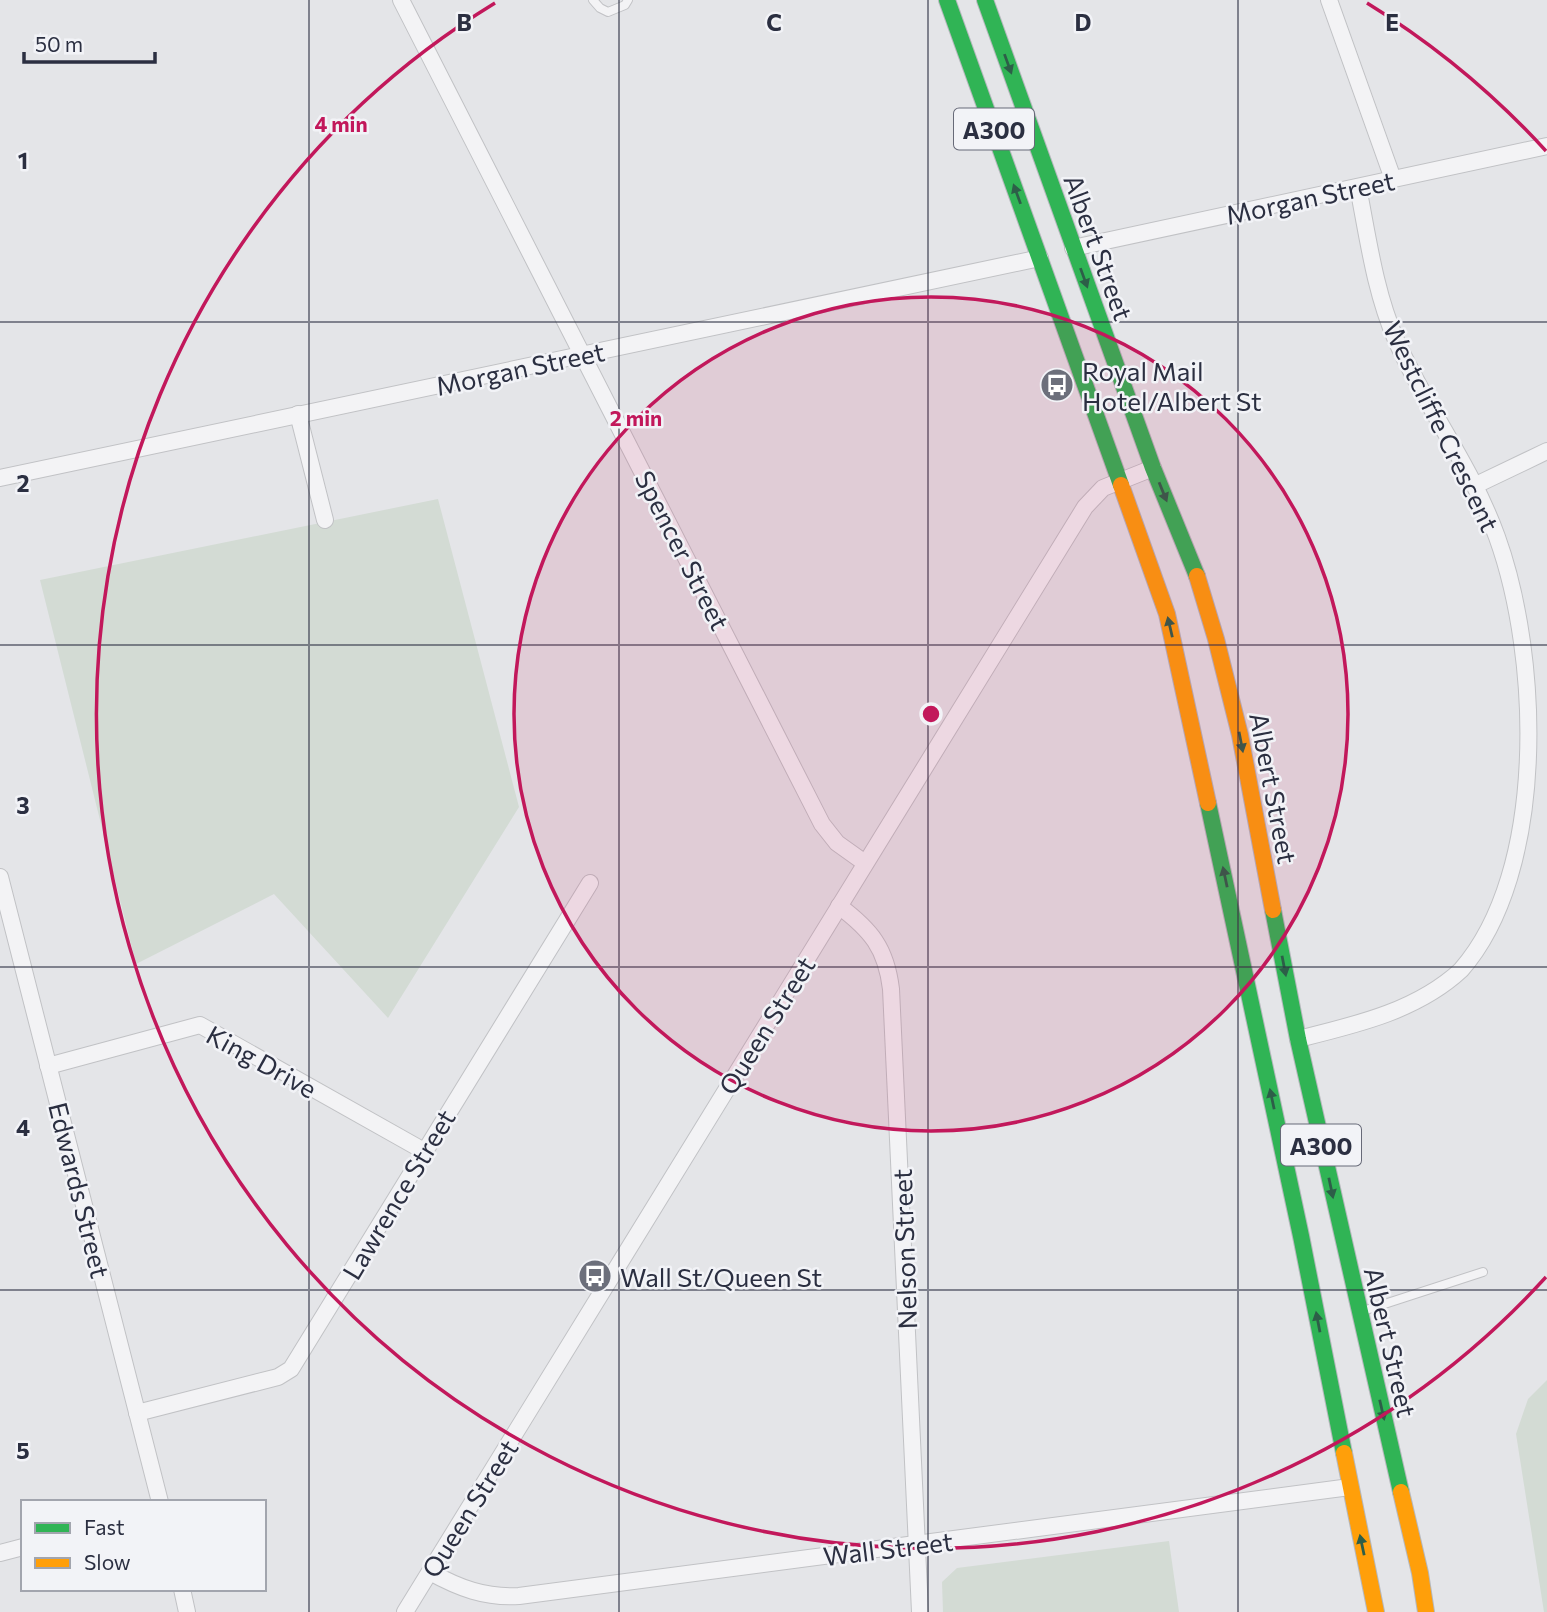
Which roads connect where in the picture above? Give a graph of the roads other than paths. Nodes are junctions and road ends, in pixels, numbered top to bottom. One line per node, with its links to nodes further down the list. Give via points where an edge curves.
1 (401, 0): 12 (street, Spencer Street)
2 (593, 0): 3 (lane, via 608,12)
3 (628, 0)
4 (947, 0): 11 (highway, Albert Street / A300, one-way to 4)
5 (985, 0): 10 (highway, Albert Street / A300, one-way to 10)
6 (1329, 0): 8 (street)
7 (1547, 146): 8 (street, Morgan Street)
8 (1392, 179): 9 (street, Morgan Street)
9 (1358, 187): 10 (street, Morgan Street); 18 (street, Westcliffe Crescent, via 1393,334)
10 (1073, 248): 15 (highway, Albert Street / A300, one-way to 15)
11 (1040, 258): 12 (street, Morgan Street); 17 (highway, Albert Street / A300)
12 (583, 354): 13 (street, Morgan Street); 20 (street, Spencer Street, via 822,824 837,843)
13 (298, 414): 16 (street, Morgan Street); 19 (street)
14 (1547, 451): 18 (street)
15 (1153, 468): 17 (street, Queen Street); 25 (highway, Albert Street / A300, one-way to 25, via 1200,584 1222,663)
16 (0, 478)
17 (1119, 481): 20 (street, Queen Street, via 1085,506); 28 (highway, Albert Street / A300, one-way to 17, via 1167,614)
18 (1476, 485): 25 (street, Westcliffe Crescent, via 1515,593 1532,687 1531,811 1518,873 1491,932 1450,979 1401,1009)
19 (325, 520)
20 (865, 863): 23 (street, Queen Street)
21 (0, 877): 24 (street, Edwards Street)
22 (590, 883): 27 (street, Lawrence Street)
23 (839, 906): 34 (street, Nelson Street, via 877,942 891,989); 37 (street, Queen Street)
24 (6, 930): 26 (street, Edwards Street)
25 (1298, 1039): 28 (highway, Albert Street / A300, one-way to 28)
26 (48, 1066): 27 (street, King Drive, via 200,1025); 31 (street, Edwards Street)
27 (424, 1151): 31 (street, Lawrence Street, via 289,1371)
28 (1321, 1233): 30 (highway, Albert Street / A300); 32 (highway, Albert Street / A300, one-way to 28)
29 (1483, 1272): 30 (lane)
30 (1359, 1312): 43 (highway, Albert Street / A300, one-way to 43)
31 (137, 1413): 33 (street, Edwards Street)
32 (1350, 1487): 34 (street, Wall Street); 42 (highway, Albert Street / A300, one-way to 32)
33 (159, 1500)
34 (917, 1544): 37 (street, Wall Street, via 519,1596 481,1594); 41 (street, Nelson Street)
35 (21, 1548): 36 (street)
36 (0, 1553)
37 (430, 1572): 40 (street, Queen Street)
38 (182, 1591): 39 (street)
39 (187, 1612)
40 (405, 1612)
41 (920, 1612)
42 (1376, 1612)
43 (1426, 1612)

